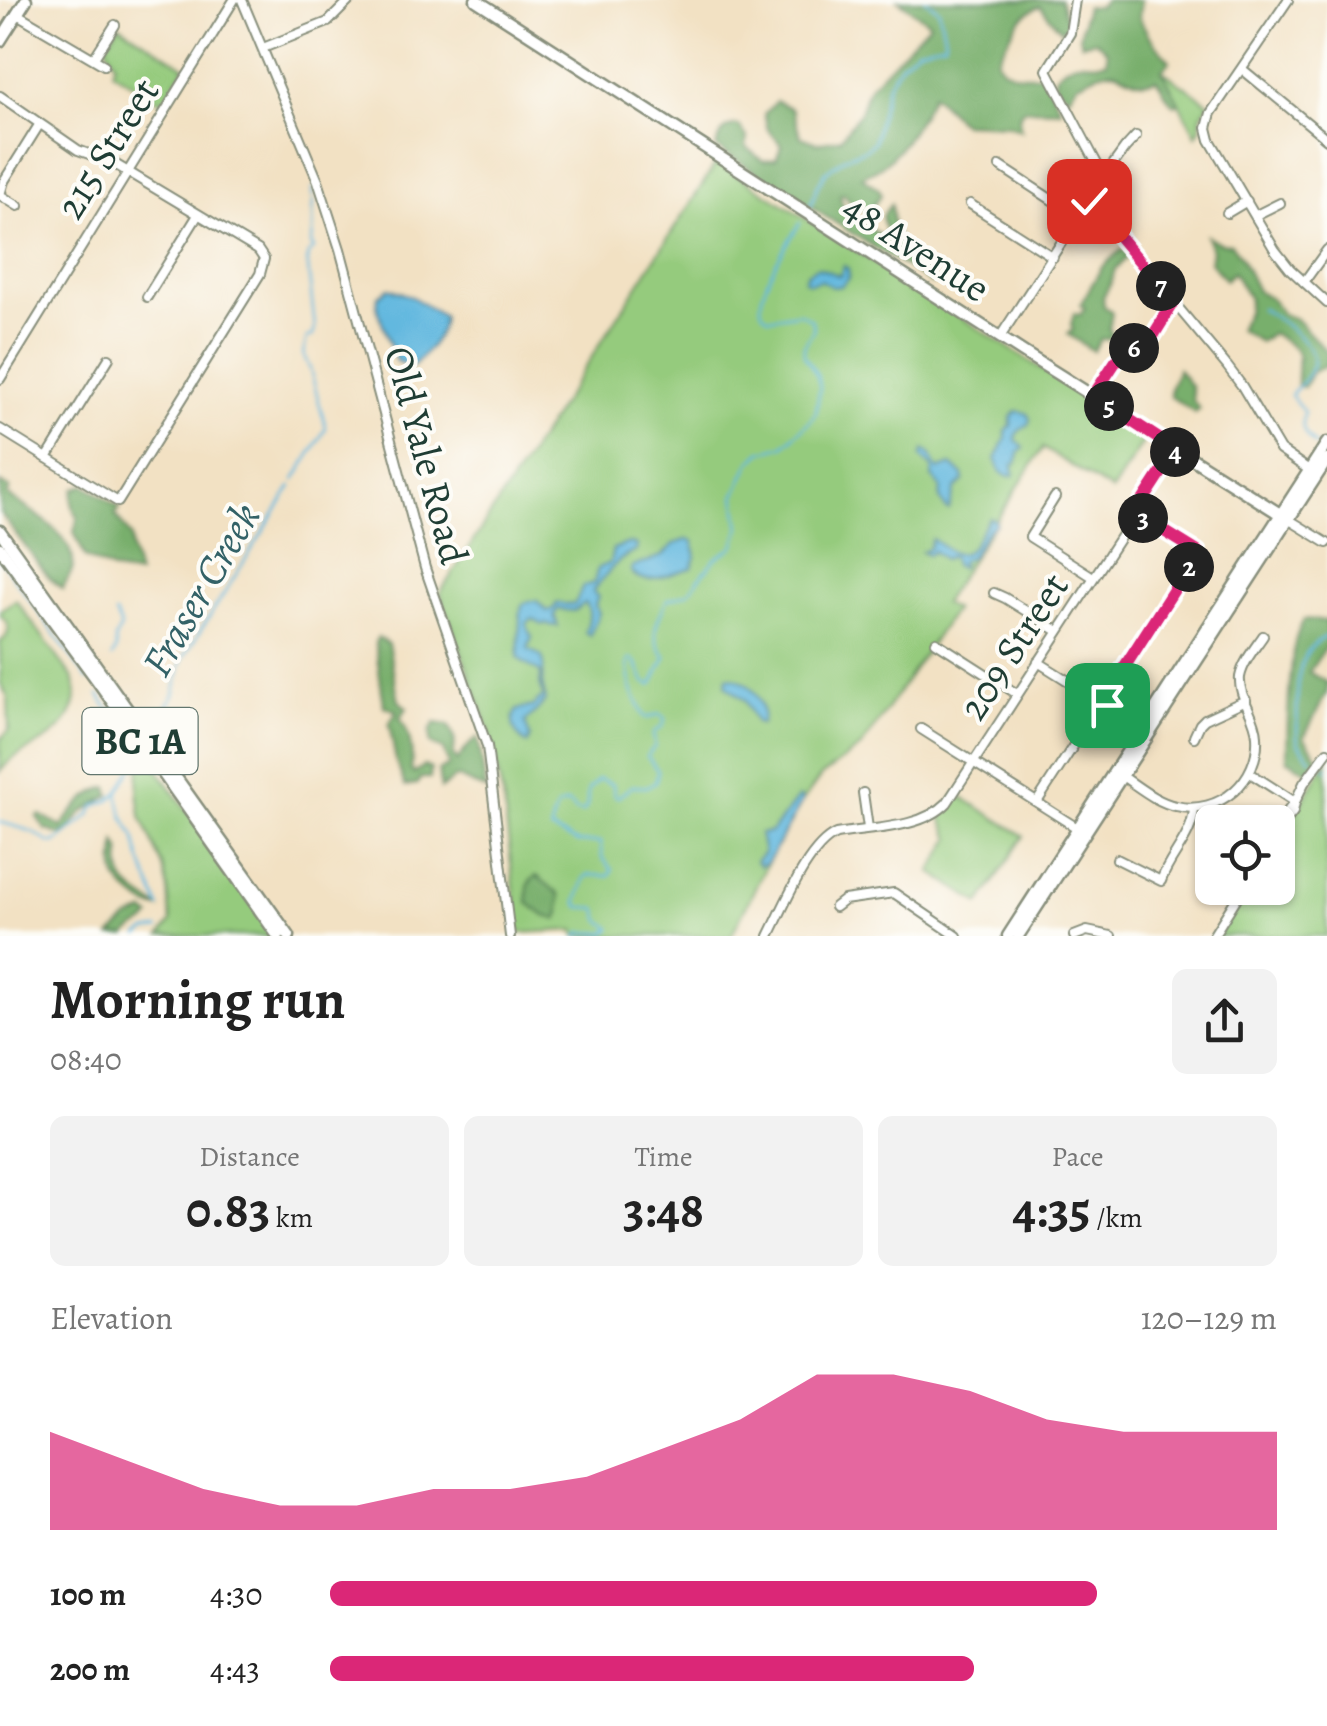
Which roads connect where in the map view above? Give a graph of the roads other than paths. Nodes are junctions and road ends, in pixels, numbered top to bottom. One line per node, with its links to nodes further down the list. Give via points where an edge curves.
1 (26, 0): 8 (main road)
2 (234, 0): 20 (street, 215 Street)
3 (242, 0): 11 (street, Old Yale Road)
4 (350, 0): 11 (street, via 328,22)
5 (476, 0): 38 (main road, 48 Avenue)
6 (1075, 0): 21 (street, via 1070,33 1047,70)
7 (1288, 0): 14 (street)
8 (18, 14): 10 (main road); 12 (street)
9 (115, 25): 12 (street)
10 (0, 41)
11 (263, 48): 83 (street, Old Yale Road, via 340,249 425,568 487,746)
12 (94, 58): 13 (street)
13 (104, 65)
14 (1242, 69): 17 (street); 24 (street, via 1206,128)
15 (0, 96): 16 (street)
16 (39, 125): 20 (street); 22 (street)
17 (1325, 133)
18 (1136, 136): 21 (street)
19 (1000, 166): 31 (street)
20 (128, 172): 29 (street); 40 (street, 215 Street)
21 (1104, 177): 23 (street)
22 (0, 195): 27 (street)
23 (1089, 201): 31 (street); 36 (street)
24 (1247, 201): 28 (street); 30 (street)
25 (1280, 203): 30 (street)
26 (970, 204): 33 (street)
27 (18, 206)
28 (1226, 213)
29 (198, 215): 35 (street); 45 (street, via 258,250 264,259 260,274 118,502)
30 (1256, 215): 34 (street)
31 (1078, 217): 33 (street)
32 (1327, 250): 34 (street)
33 (1053, 257): 38 (street)
34 (1304, 282): 37 (street)
35 (148, 297)
36 (1174, 302): 41 (street, via 1153,336 1116,361); 47 (street, via 1242,386 1280,450)
37 (1327, 303)
38 (1000, 337): 41 (main road, 48 Avenue)
39 (109, 358): 45 (street)
40 (0, 379)
41 (1093, 396): 44 (main road, 48 Avenue)
42 (0, 429): 45 (street)
43 (1327, 444): 47 (main road)
44 (1176, 450): 49 (street, 209 Street); 50 (main road, 48 Avenue)
45 (47, 458)
46 (1327, 460): 50 (main road)
47 (1309, 470): 50 (main road)
48 (1056, 497): 54 (street, via 1030,538)
49 (1135, 513): 54 (street, 209 Street); 62 (street, via 1198,552)
50 (1284, 516): 52 (street, 48 Avenue); 63 (main road); 69 (main road)
51 (0, 532): 82 (main road, BC 1A)
52 (1327, 543)
53 (0, 548): 81 (main road, BC 1A)
54 (1093, 578): 56 (street, 209 Street)
55 (994, 594): 56 (street)
56 (1058, 631): 59 (street, 209 Street)
57 (1263, 636): 61 (street, via 1241,672)
58 (936, 642): 60 (street)
59 (1038, 662): 60 (street, 209 Street); 62 (street)
60 (1018, 694): 67 (street, 209 Street)
61 (1246, 700): 65 (street, via 1205,719); 68 (street, via 1257,733)
62 (1102, 702): 63 (street); 72 (street)
63 (1143, 728): 76 (main road)
64 (921, 729): 67 (street)
65 (1194, 736)
66 (1327, 752): 71 (street)
67 (974, 762): 72 (street); 75 (street, 209 Street, via 933,815)
68 (1250, 772): 71 (street); 74 (street, via 1225,798)
69 (1122, 776): 74 (street, via 1162,802); 76 (main road)
70 (863, 793): 75 (street)
71 (1298, 799): 73 (street)
72 (1037, 802): 76 (street)
73 (1295, 807)
74 (1194, 808): 77 (street, via 1188,835 1161,881)
75 (868, 828): 84 (street, 209 Street, via 820,844)
76 (1081, 830): 86 (main road); 87 (main road)
77 (1117, 859)
78 (1232, 905): 89 (street)
79 (835, 907): 85 (street, via 894,893)
80 (1078, 934): 88 (street)
81 (278, 936)
82 (289, 936)
83 (510, 936)
84 (770, 936)
85 (957, 936)
86 (1008, 936)
87 (1018, 936)
88 (1111, 936)
89 (1213, 936)

